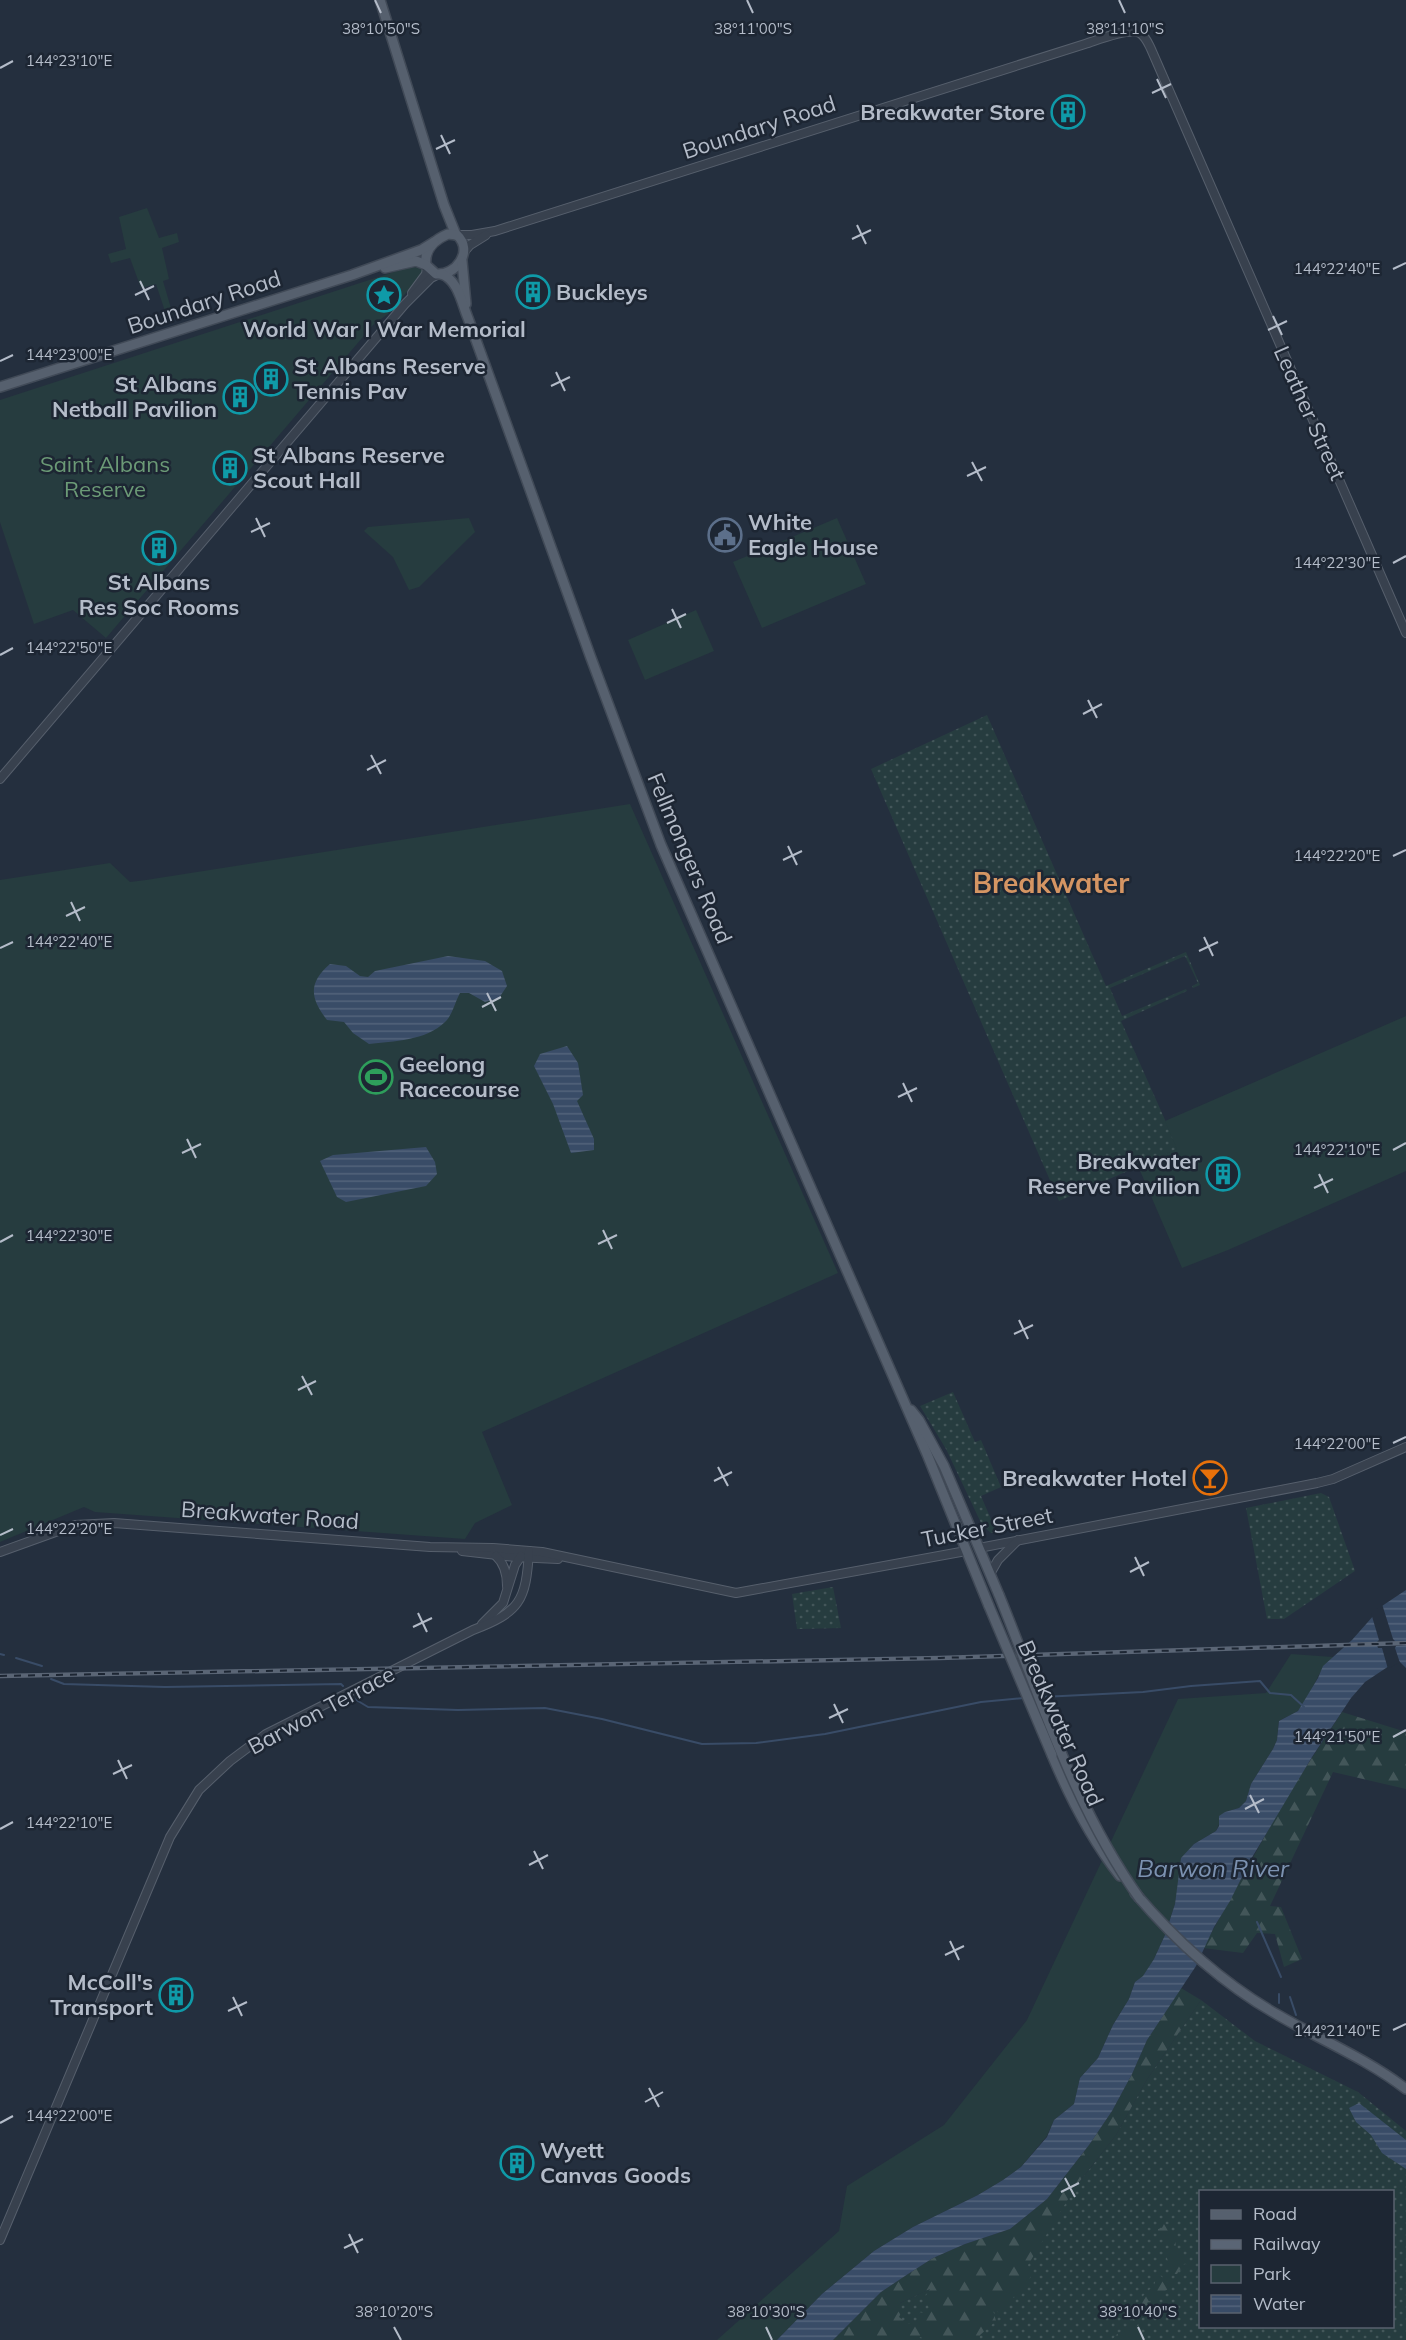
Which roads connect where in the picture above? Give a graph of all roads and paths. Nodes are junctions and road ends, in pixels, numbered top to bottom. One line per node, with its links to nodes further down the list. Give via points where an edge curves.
1 (380, 0): 3 (main road)
2 (1138, 32): 4 (street, Boundary Road, via 1085,44); 14 (street, Leather Street, via 1151,49)
3 (445, 207): 5 (main road); 6 (main road, via 445,229)
4 (495, 231): 5 (street, Boundary Road); 7 (street, Boundary Road, via 473,243)
5 (457, 235): 6 (main road, via 448,234); 7 (main road, via 463,241)
6 (436, 241): 8 (main road, via 427,253); 10 (main road, Boundary Road)
7 (463, 255): 9 (main road, via 454,269); 12 (main road, Fellmongers Road)
8 (427, 266): 9 (main road); 10 (main road, Boundary Road, via 414,261); 11 (street, via 426,274)
9 (440, 274): 11 (street); 12 (main road, Fellmongers Road, via 454,284)
10 (352, 275): 13 (main road, Boundary Road)
11 (405, 304): 15 (street)
12 (468, 318): 16 (main road, Fellmongers Road, via 657,834)
13 (0, 387)
14 (1406, 633)
15 (0, 779)
16 (904, 1402): 20 (main road, Fellmongers Road, via 919,1420 944,1466); 22 (main road, Fellmongers Road)
17 (1406, 1447): 18 (street, Tucker Street, via 1317,1483)
18 (1018, 1540): 20 (street, Tucker Street); 26 (street)
19 (446, 1548): 21 (street, Tucker Street); 23 (street, Breakwater Road, via 114,1523 75,1525)
20 (979, 1548): 22 (main road, Tucker Street); 26 (main road, Breakwater Road)
21 (478, 1550): 24 (street); 25 (street, Tucker Street)
22 (966, 1551): 24 (street, Tucker Street, via 736,1593); 29 (main road, Breakwater Road, bridge, via 1065,1786 1107,1859)
23 (0, 1552)
24 (532, 1554): 25 (street, Tucker Street); 27 (street, Barwon Terrace); 28 (street, Barwon Terrace, via 524,1588 513,1609)
25 (496, 1556): 27 (street, via 507,1576)
26 (990, 1574): 29 (main road, Breakwater Road, bridge, via 1078,1795)
27 (505, 1599): 28 (street, Barwon Terrace, via 494,1614)
28 (473, 1630): 31 (street, Barwon Terrace, via 266,1734 199,1790 170,1837)
29 (1140, 1899): 30 (main road, Breakwater Road, via 1181,1942 1230,1983)
30 (1406, 2089)
31 (0, 2240)

